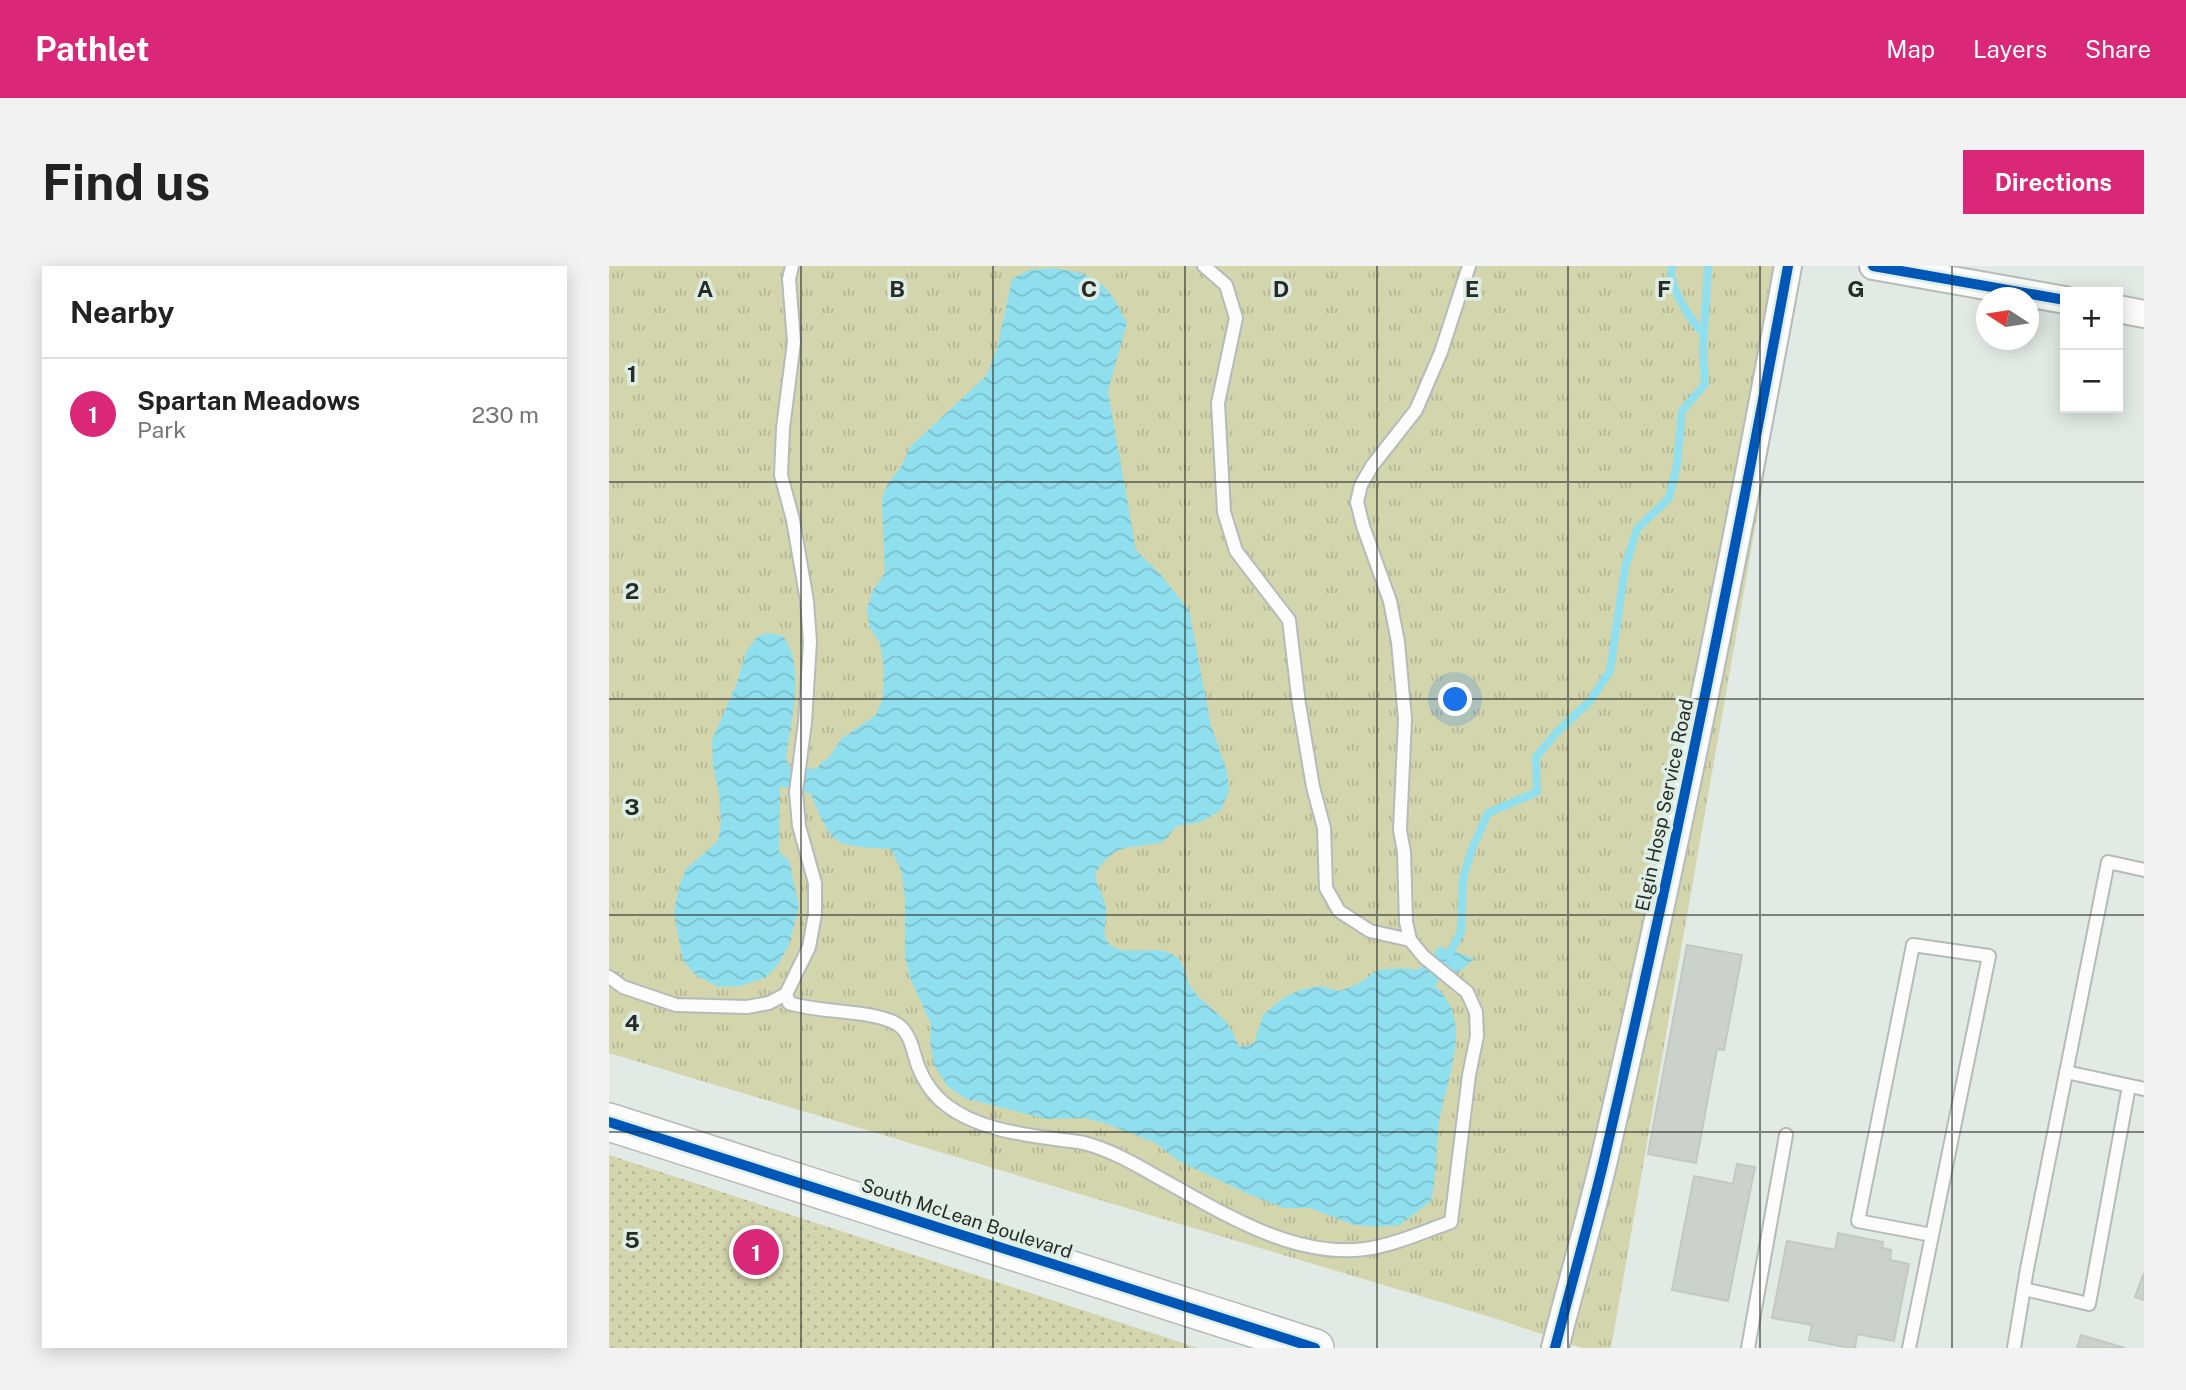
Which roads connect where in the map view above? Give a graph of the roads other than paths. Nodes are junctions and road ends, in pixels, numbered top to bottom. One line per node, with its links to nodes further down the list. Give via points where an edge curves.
1 (792, 266): 12 (lane, via 794,342 781,475 807,601 810,642 796,792 799,826 815,883 815,914 809,947)
2 (1204, 266): 10 (lane, via 1226,285 1236,318 1218,403 1224,512 1237,551 1289,620 1299,704 1324,828 1326,888 1339,911 1370,931)
3 (1469, 266): 10 (lane, via 1416,410 1372,466 1357,502 1390,601 1398,642 1405,719 1400,830)
4 (1788, 266): 21 (street, Elgin Hosp Service Road, via 1731,571 1654,937)
5 (1873, 266): 6 (street)
6 (2060, 299)
7 (2123, 310): 8 (street)
8 (2144, 314)
9 (2144, 870): 13 (lane, via 2108,862)
10 (1410, 940): 12 (lane, via 1467,992 1476,1012 1477,1036 1451,1222 1365,1249 1327,1250 1294,1243 1090,1144 970,1120 930,1090 900,1025 803,1008 789,1003)
11 (609, 977): 12 (lane, via 623,987 676,1005 706,1008 747,1007)
12 (786, 994)
13 (2066, 1072): 14 (lane); 19 (lane)
14 (2129, 1086): 15 (lane); 19 (lane, via 2089,1304)
15 (2144, 1088)
16 (609, 1122): 20 (main road, South McLean Boulevard)
17 (1786, 1136): 22 (lane)
18 (1932, 1235): 18 (lane, via 1989,956 1913,945 1858,1221); 23 (lane)
19 (2024, 1289): 24 (lane)
20 (1315, 1348)
21 (1555, 1348)
22 (1748, 1348)
23 (1909, 1348)
24 (2014, 1348)

